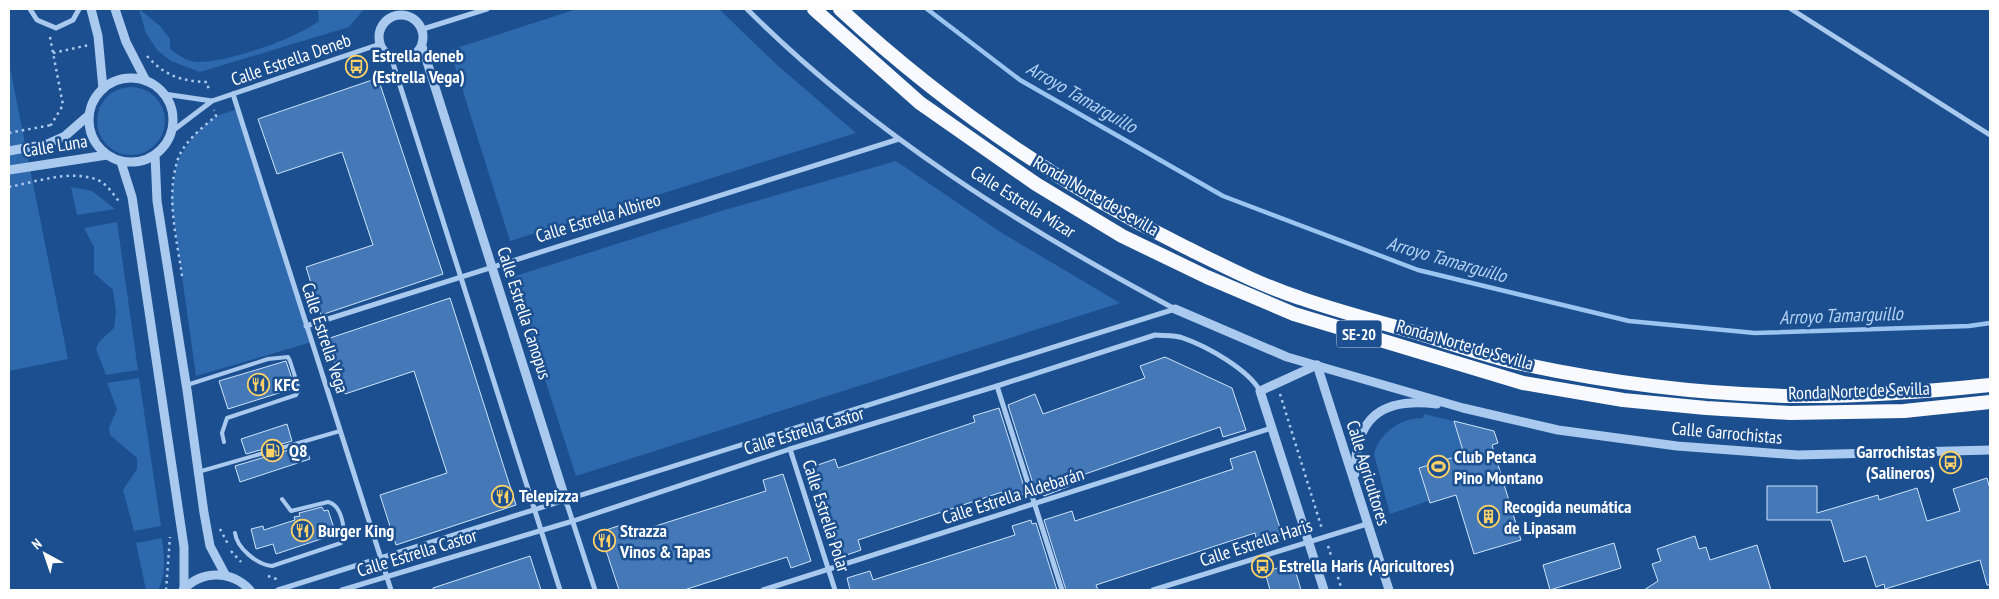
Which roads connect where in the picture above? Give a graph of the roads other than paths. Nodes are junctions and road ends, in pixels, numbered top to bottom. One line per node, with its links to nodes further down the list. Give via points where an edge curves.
1 (30, 9): 2 (street, via 38,20 56,28 73,20)
2 (79, 9)
3 (91, 9): 15 (street, via 99,42)
4 (115, 9): 14 (street, via 126,42)
5 (486, 9): 10 (street)
6 (747, 9): 22 (street, Calle Estrella Mizar, via 780,41)
7 (814, 9): 37 (highway, Ronda Norte de Sevilla / SE-20, via 920,103 1036,184 1122,236 1207,278 1294,314 1523,383 1623,400 1790,413 1904,411)
8 (840, 9): 34 (highway, Ronda Norte de Sevilla / SE-20, via 932,89 1049,172 1131,220 1297,297 1519,364 1621,382 1790,396 1903,394)
9 (1791, 9): 21 (street)
10 (423, 29): 11 (street, via 417,21 399,14 382,25); 12 (street)
11 (380, 44): 13 (street); 17 (street, Calle Estrella Deneb)
12 (422, 46): 13 (street, via 409,58); 28 (street, Calle Estrella Canopus)
13 (391, 57): 29 (street)
14 (146, 81): 15 (street, via 131,78 116,81); 16 (street)
15 (103, 89): 19 (street)
16 (164, 94): 18 (street); 20 (street, via 173,118)
17 (233, 94): 18 (street, Calle Estrella Deneb); 31 (street, Calle Estrella Vega)
18 (212, 101): 20 (street)
19 (89, 115): 23 (street, Calle Luna, via 65,136 47,144); 24 (street, via 93,137)
20 (171, 132): 25 (street)
21 (1990, 135)
22 (899, 139): 28 (street, Calle Estrella Albireo); 30 (street, Calle Estrella Mizar, via 995,206 1114,277)
23 (9, 151)
24 (106, 155): 26 (street); 27 (street, Calle Luna)
25 (156, 155): 26 (street, via 139,162); 33 (street, via 157,201)
26 (121, 162): 59 (street, via 132,197 184,547)
27 (9, 170)
28 (492, 266): 29 (street, Calle Estrella Albireo); 47 (street, Calle Estrella Canopus)
29 (460, 276): 31 (street, Calle Estrella Albireo); 49 (street)
30 (1175, 309): 32 (street, Calle Estrella Mizar, via 1287,357); 47 (street, Calle Estrella Castor)
31 (306, 326): 40 (street, Calle Estrella Vega)
32 (1317, 366): 36 (street); 38 (street, Calle Estrella Mizar); 45 (street, Calle Agricultores)
33 (186, 385): 41 (lane, via 268,359 288,357 299,389 296,394 227,418 222,433); 44 (street)
34 (1990, 385)
35 (997, 386): 36 (street, Calle Estrella Castor, via 1155,335 1182,338 1238,366); 42 (street, Calle Estrella Castor); 48 (street)
36 (1260, 392): 39 (street)
37 (1990, 402)
38 (1463, 408): 43 (street, Calle Garrochistas, via 1558,430 1686,446 1798,455); 45 (street, via 1404,402 1379,412 1362,431 1355,451)
39 (1272, 428): 48 (street, Calle Estrella Aldebarán); 54 (street)
40 (340, 431): 44 (lane); 55 (street, Calle Estrella Vega)
41 (224, 442)
42 (790, 449): 50 (street, Calle Estrella Castor); 56 (street, Calle Estrella Polar)
43 (1990, 450)
44 (198, 472): 57 (street, via 210,546)
45 (1356, 484): 51 (street, Calle Agricultores)
46 (282, 499): 53 (lane, via 291,511 333,503 344,532 341,543 266,566 240,548)
47 (566, 500): 49 (street, Calle Estrella Castor); 50 (street, Calle Estrella Canopus)
48 (1035, 503): 56 (street, Calle Estrella Aldebarán); 68 (street)
49 (535, 510): 52 (street); 55 (street, Calle Estrella Castor)
50 (573, 520): 52 (street, Calle Estrella Castor); 65 (street, Calle Estrella Canopus)
51 (1367, 524): 54 (street, Calle Estrella Haris); 71 (street, Calle Agricultores)
52 (541, 529): 58 (street, Calle Estrella Castor); 64 (street)
53 (234, 533)
54 (1308, 541): 69 (street, Calle Estrella Haris); 70 (street)
55 (381, 558): 58 (street, Calle Estrella Vega); 61 (street, Calle Estrella Castor)
56 (828, 570): 66 (street, Calle Estrella Aldebarán); 67 (street, Calle Estrella Polar)
57 (226, 576): 59 (street, via 203,576); 60 (street)
58 (387, 576): 62 (street, Calle Estrella Castor); 63 (street, Calle Estrella Vega)
59 (184, 590)
60 (252, 590)
61 (278, 590)
62 (342, 590)
63 (391, 590)
64 (560, 590)
65 (595, 590)
66 (763, 590)
67 (835, 590)
68 (1062, 590)
69 (1154, 590)
70 (1324, 590)
71 (1389, 590)

